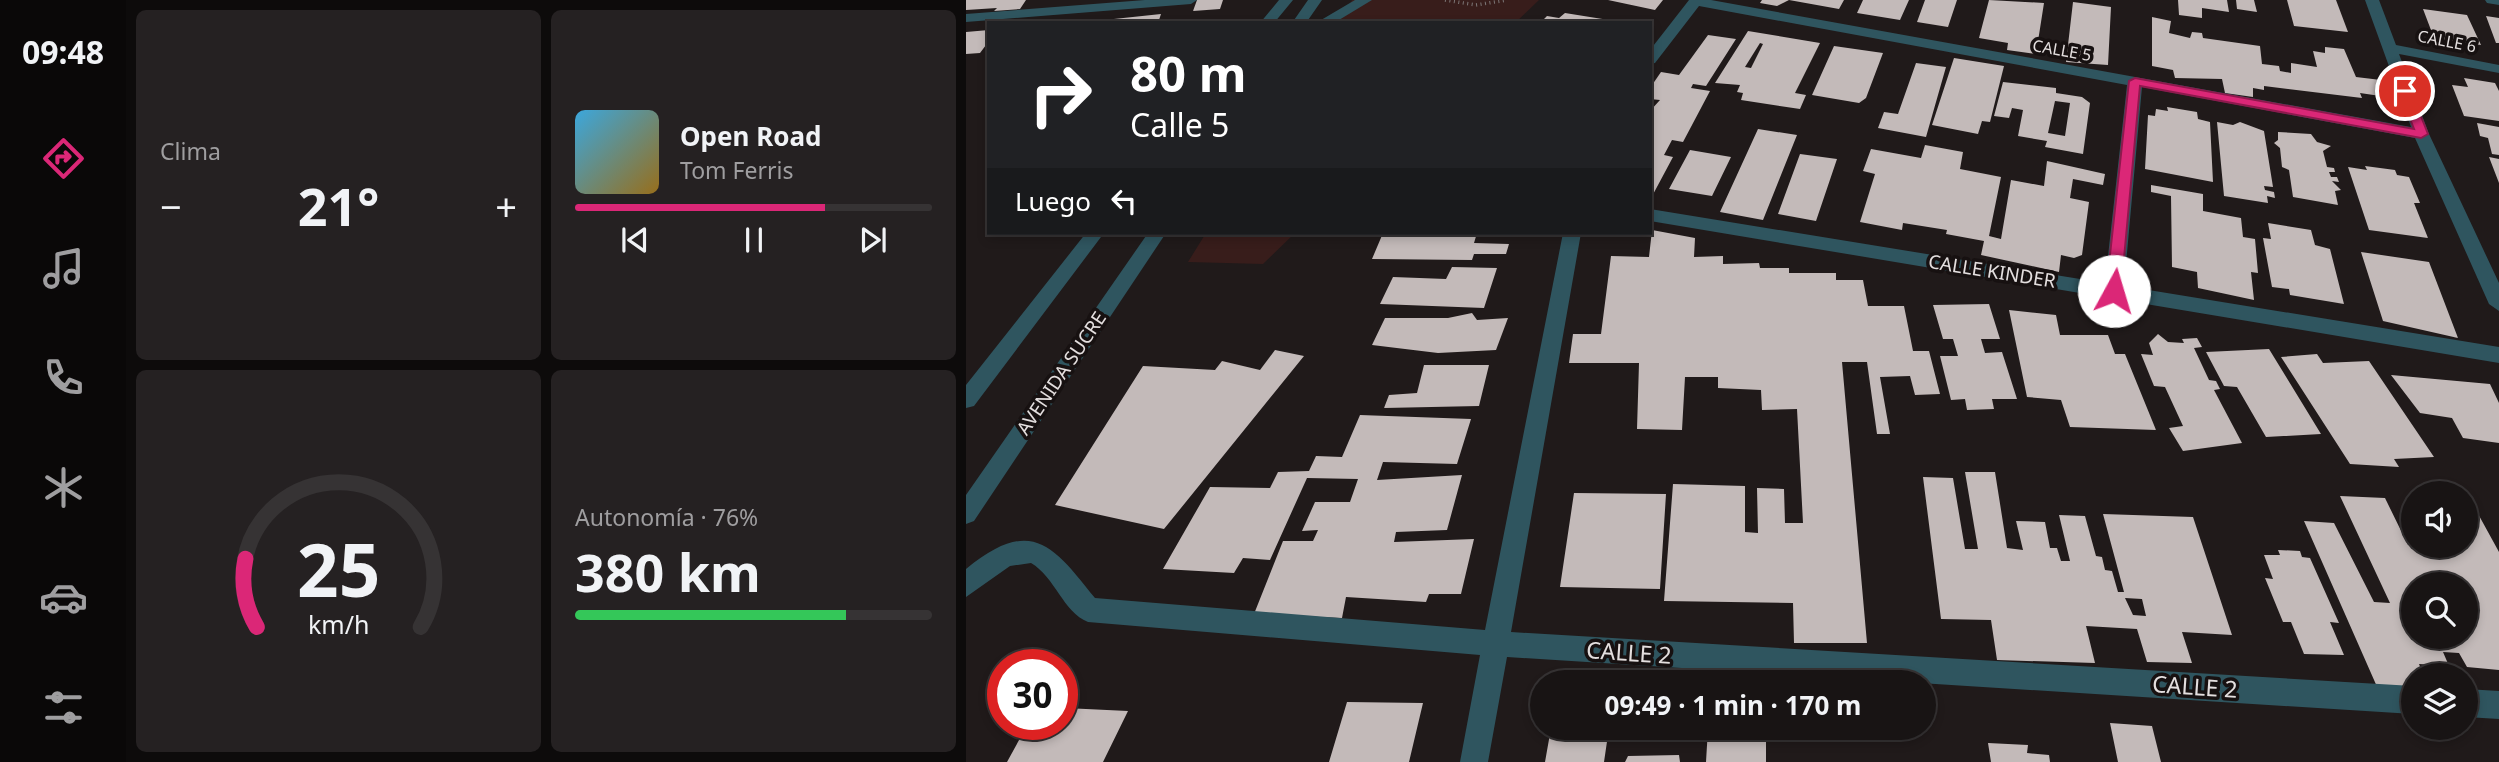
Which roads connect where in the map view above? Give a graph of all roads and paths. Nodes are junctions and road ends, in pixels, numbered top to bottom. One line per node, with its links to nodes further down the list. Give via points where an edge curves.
1 (1191, 0): 12 (lane)
2 (1286, 0): 13 (street)
3 (1315, 0): 11 (street)
4 (1364, 0): 14 (street)
5 (1444, 0): 6 (path, via 1483,5)
6 (1507, 0)
7 (1695, 0): 16 (street); 18 (street, CALLE 5)
8 (2372, 0): 15 (street)
9 (2492, 0): 10 (street)
10 (2499, 1)
11 (1304, 12)
12 (966, 19)
13 (1269, 21)
14 (1327, 21)
15 (2388, 48): 17 (street, CALLE 6); 19 (street)
16 (1652, 57)
17 (2499, 69)
18 (2135, 81): 19 (street, CALLE 5); 24 (street)
19 (2421, 134): 25 (street)
20 (1652, 215): 24 (street, CALLE KINDER)
21 (1093, 235): 27 (street)
22 (1156, 235): 28 (street, AVENIDA SUCRE)
23 (1572, 235): 30 (street)
24 (2114, 291): 26 (street, CALLE KINDER)
25 (2499, 304)
26 (2499, 355)
27 (966, 400)
28 (966, 514)
29 (966, 585): 30 (street, CALLE 2, via 996,559 1026,552 1043,556 1088,610)
30 (1496, 644): 31 (street, CALLE 2); 34 (street)
31 (2401, 699)
32 (2478, 704): 33 (street)
33 (2499, 705)
34 (1474, 762)

